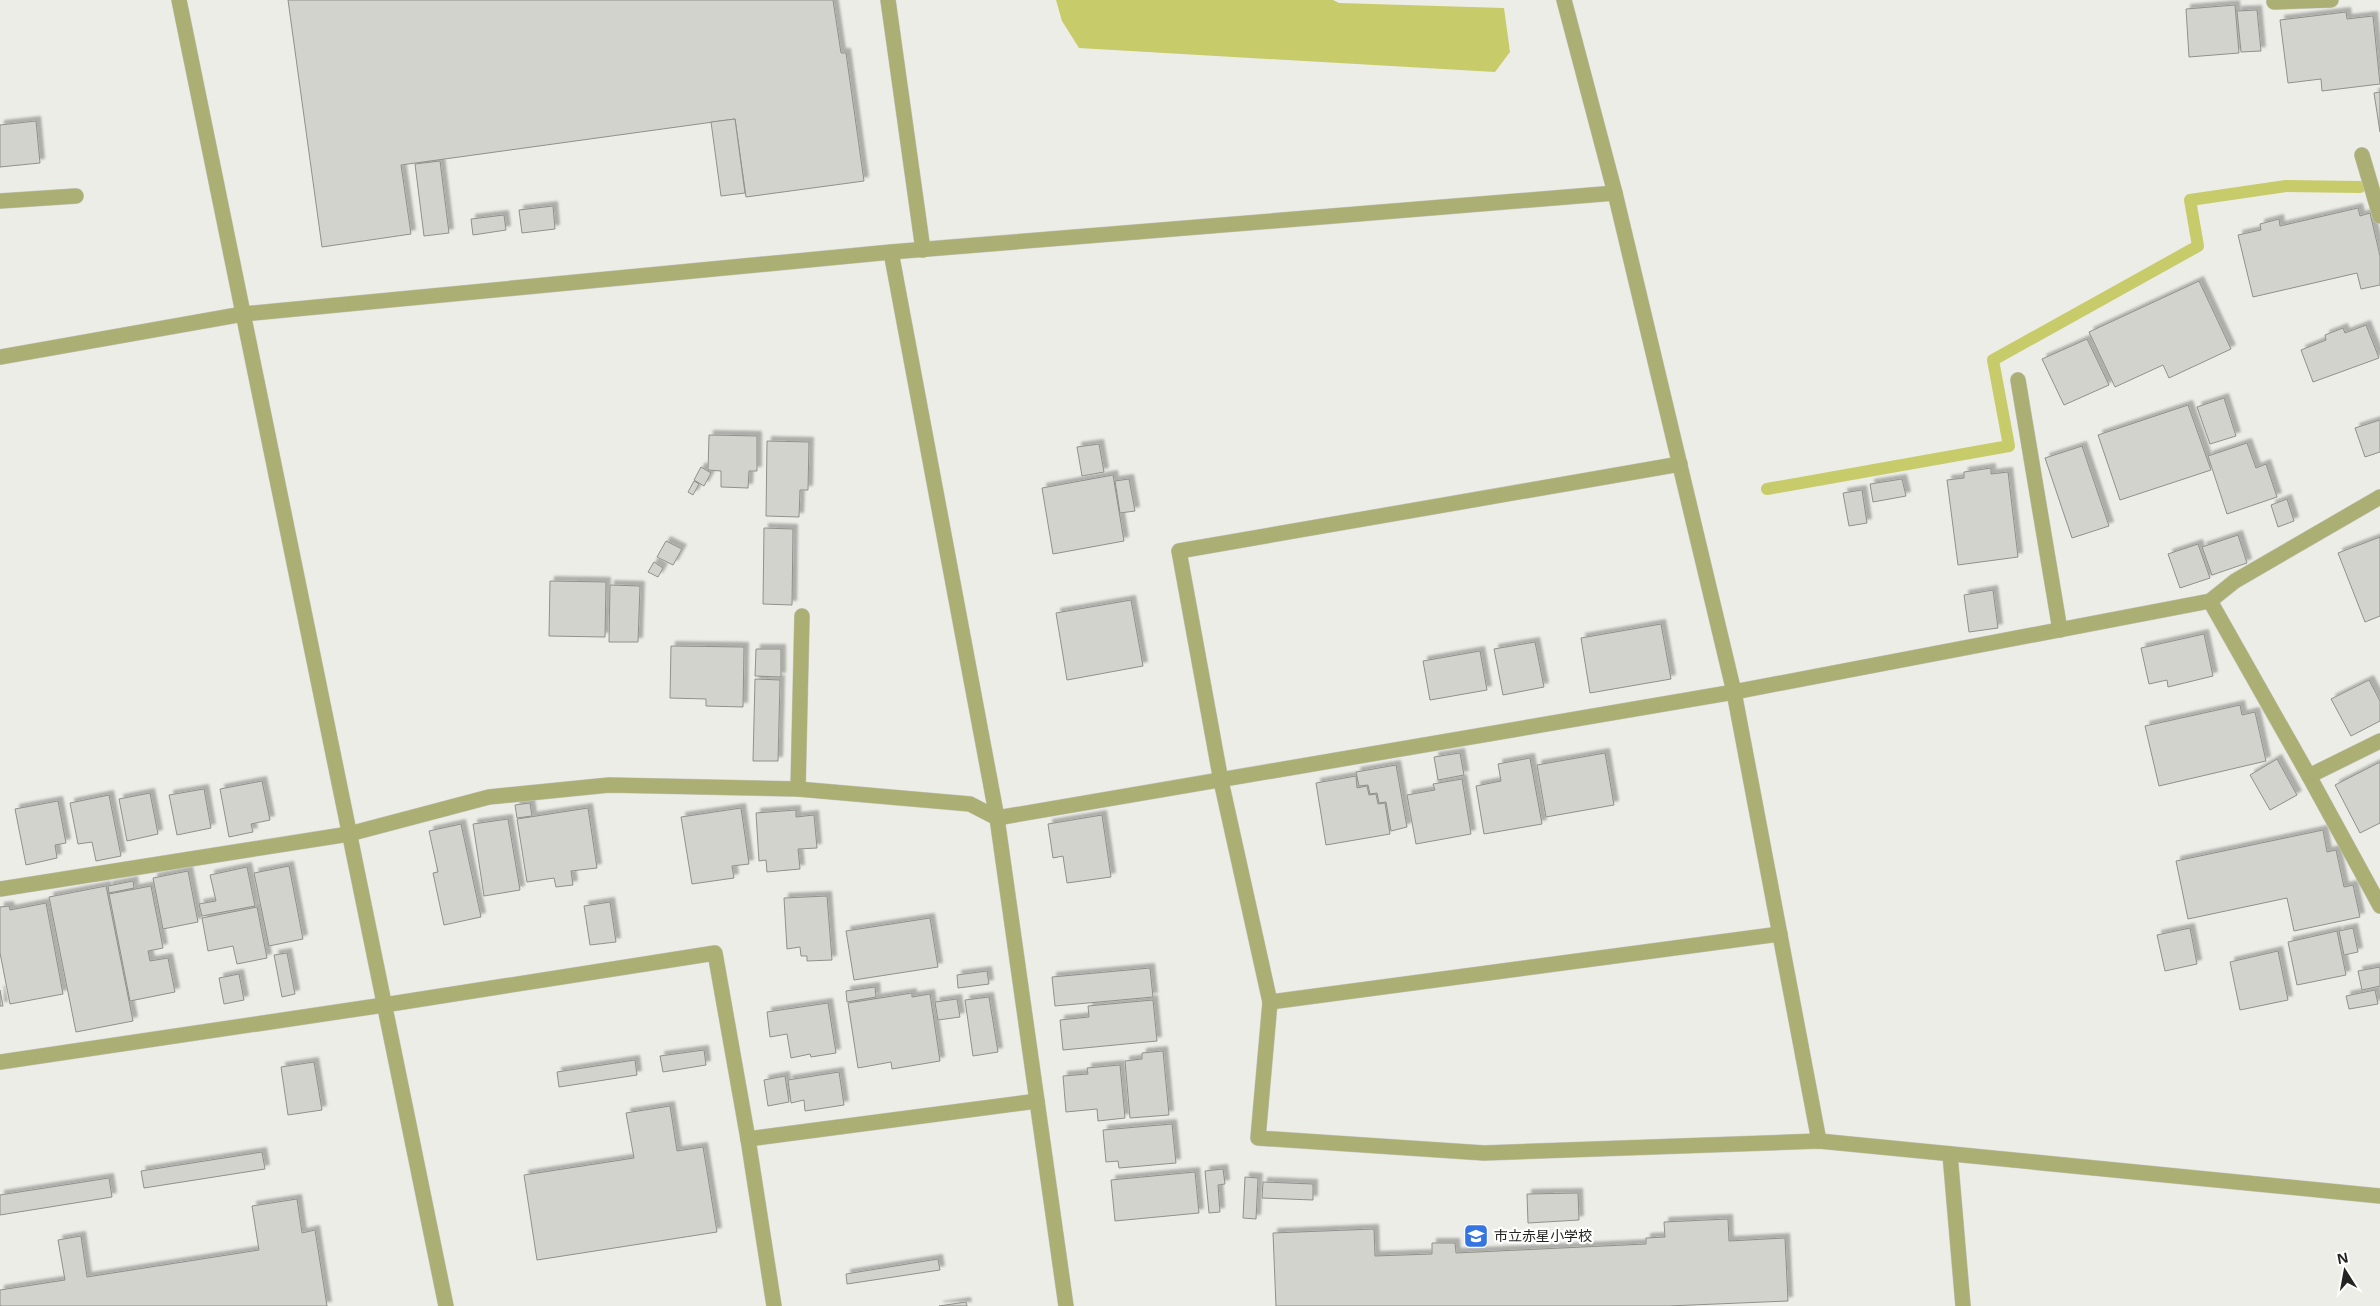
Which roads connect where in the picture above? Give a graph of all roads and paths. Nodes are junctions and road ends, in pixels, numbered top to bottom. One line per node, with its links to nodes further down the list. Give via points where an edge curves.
1 (179, 0): 13 (street)
2 (888, 0): 11 (street)
3 (1564, 0): 7 (street)
4 (2331, 0): 5 (street)
5 (2274, 2)
6 (2362, 154): 10 (street)
7 (1615, 193): 11 (street); 16 (street)
8 (76, 196): 9 (street)
9 (0, 201)
10 (2380, 216)
11 (923, 250): 12 (street)
12 (891, 252): 13 (street); 26 (street)
13 (243, 314): 14 (street); 27 (street)
14 (0, 357)
15 (2018, 380): 20 (street)
16 (1680, 464): 21 (street); 24 (street, via 1179,551)
17 (2380, 497): 18 (street, via 2235,581)
18 (2210, 601): 20 (street); 23 (street)
19 (802, 616): 25 (street)
20 (2060, 630): 21 (street)
21 (1734, 692): 24 (street); 30 (street)
22 (2380, 741): 23 (street)
23 (2309, 776): 29 (street)
24 (1221, 780): 26 (street); 31 (street)
25 (798, 789): 26 (street, via 970,804); 27 (street, via 599,786 488,797)
26 (996, 818): 34 (street)
27 (349, 834): 28 (street); 32 (street)
28 (0, 889)
29 (2380, 906)
30 (1780, 934): 31 (street); 36 (street)
31 (1270, 1002): 36 (street, via 1258,1138 1484,1153)
32 (384, 1005): 33 (street); 35 (street, via 715,953); 39 (street)
33 (0, 1062)
34 (1037, 1101): 35 (street); 41 (street)
35 (748, 1139): 40 (street)
36 (1819, 1141): 37 (street)
37 (1950, 1154): 38 (street); 42 (street)
38 (2380, 1196)
39 (446, 1306)
40 (774, 1306)
41 (1066, 1306)
42 (1963, 1306)

